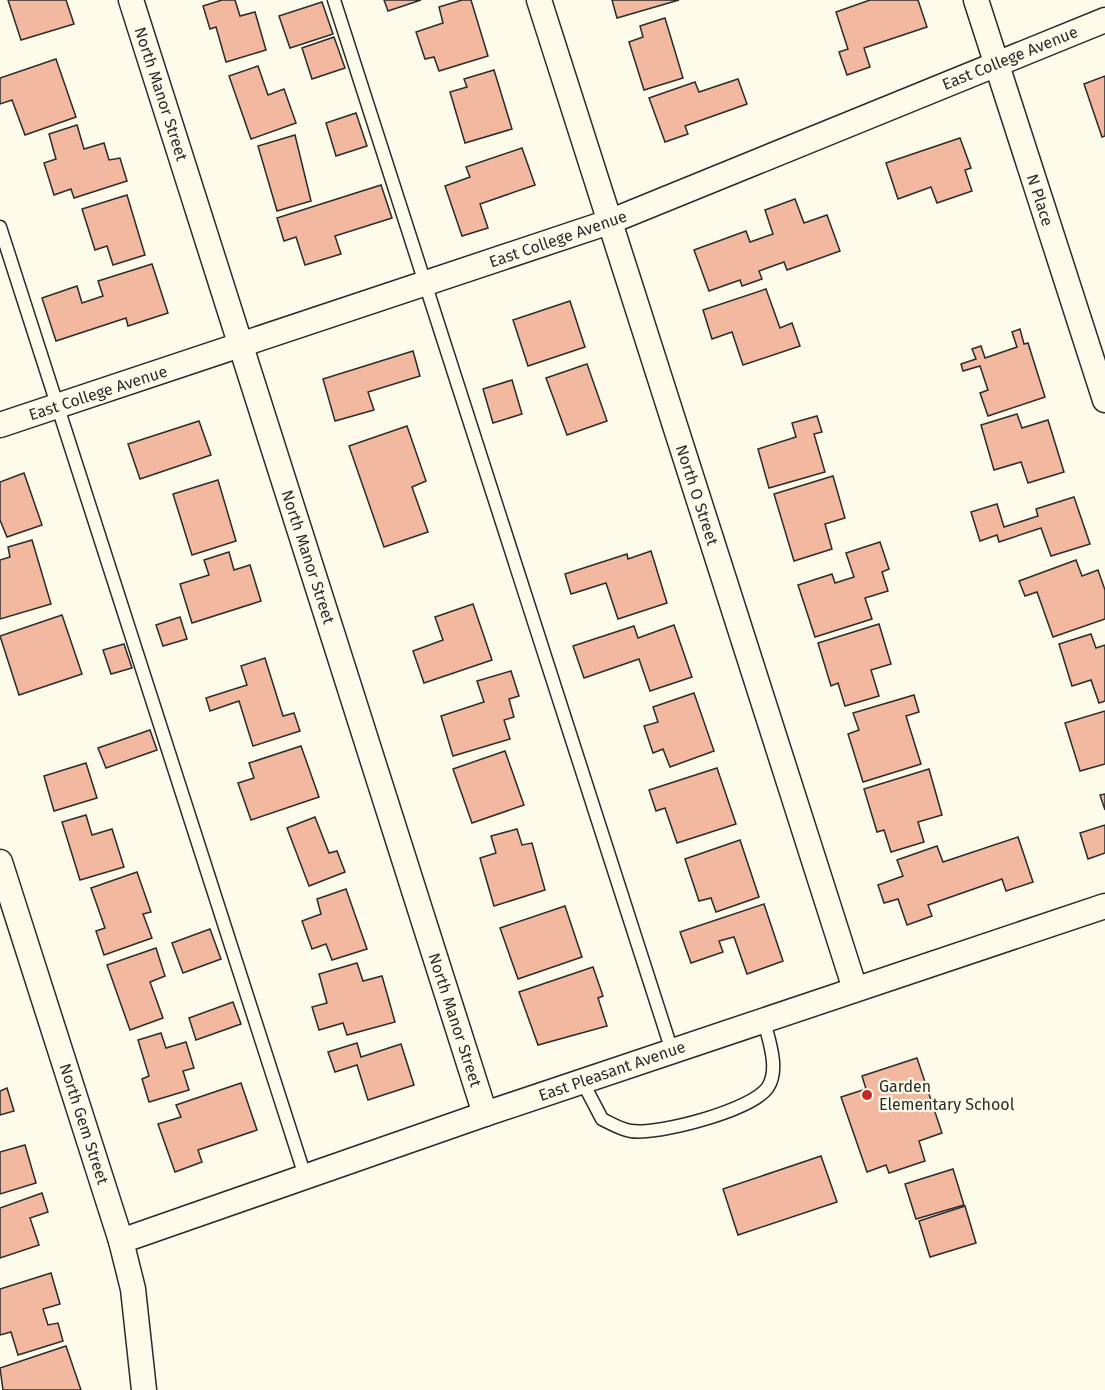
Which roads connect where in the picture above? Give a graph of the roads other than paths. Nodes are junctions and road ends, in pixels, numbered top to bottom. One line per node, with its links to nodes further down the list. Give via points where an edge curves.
1 (131, 0): 10 (street, North Manor Street)
2 (334, 0): 9 (lane)
3 (539, 0): 7 (street, North O Street)
4 (976, 0): 6 (street, N Place)
5 (1105, 20): 6 (street, East College Avenue)
6 (996, 63): 7 (street, East College Avenue); 11 (street, N Place)
7 (609, 222): 9 (street, East College Avenue); 16 (street, North O Street)
8 (0, 227): 12 (lane)
9 (425, 285): 10 (street, East College Avenue); 18 (lane)
10 (242, 346): 12 (street, East College Avenue); 20 (street, North Manor Street)
11 (1105, 400)
12 (58, 406): 13 (street, East College Avenue); 21 (lane)
13 (0, 425)
14 (0, 862): 22 (street, North Gem Street)
15 (1105, 906): 16 (street, East Pleasant Avenue)
16 (855, 989): 17 (street, East Pleasant Avenue)
17 (764, 1020): 18 (street, East Pleasant Avenue); 19 (lane, via 774,1068 768,1087 744,1106 675,1128 631,1131 602,1119)
18 (672, 1051): 19 (street, East Pleasant Avenue)
19 (582, 1081): 20 (street, East Pleasant Avenue)
20 (485, 1114): 21 (street, East Pleasant Avenue)
21 (305, 1176): 22 (street, East Pleasant Avenue)
22 (121, 1241): 23 (street, North Gem Street, via 133,1289)
23 (144, 1390)

